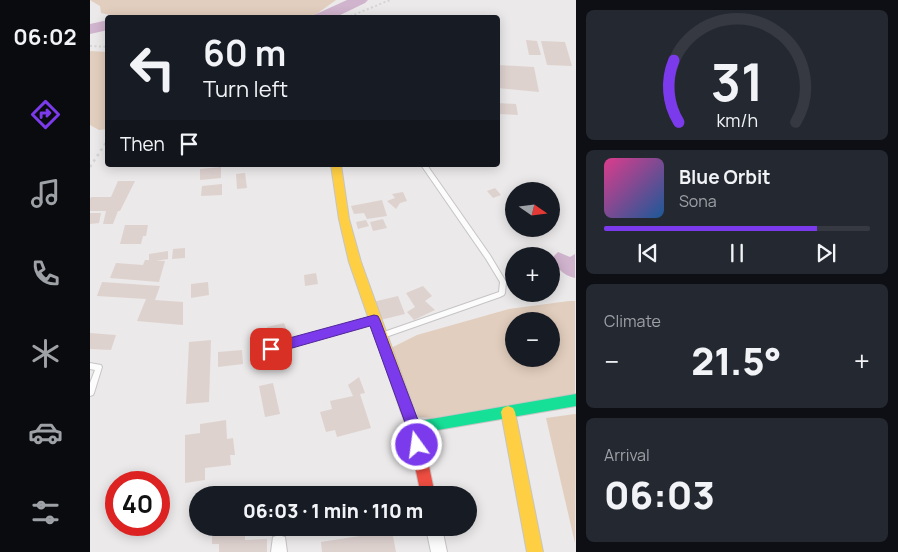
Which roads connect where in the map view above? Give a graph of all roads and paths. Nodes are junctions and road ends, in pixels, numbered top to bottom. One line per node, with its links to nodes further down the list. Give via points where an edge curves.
1 (390, 0): 2 (path)
2 (353, 15)
3 (90, 46): 4 (path)
4 (105, 46)
5 (105, 144): 6 (path)
6 (90, 167)
7 (336, 167): 9 (street, via 344,219)
8 (425, 167): 10 (lane, via 488,257 504,288 498,296)
9 (374, 320): 10 (street); 11 (lane)
10 (380, 336): 16 (street)
11 (254, 354)
12 (90, 366): 13 (lane, via 99,367)
13 (90, 393)
14 (576, 400): 15 (street)
15 (508, 412): 16 (street); 20 (street)
16 (414, 428): 17 (street)
17 (426, 486)
18 (436, 536): 19 (street)
19 (439, 552)
20 (535, 552)

